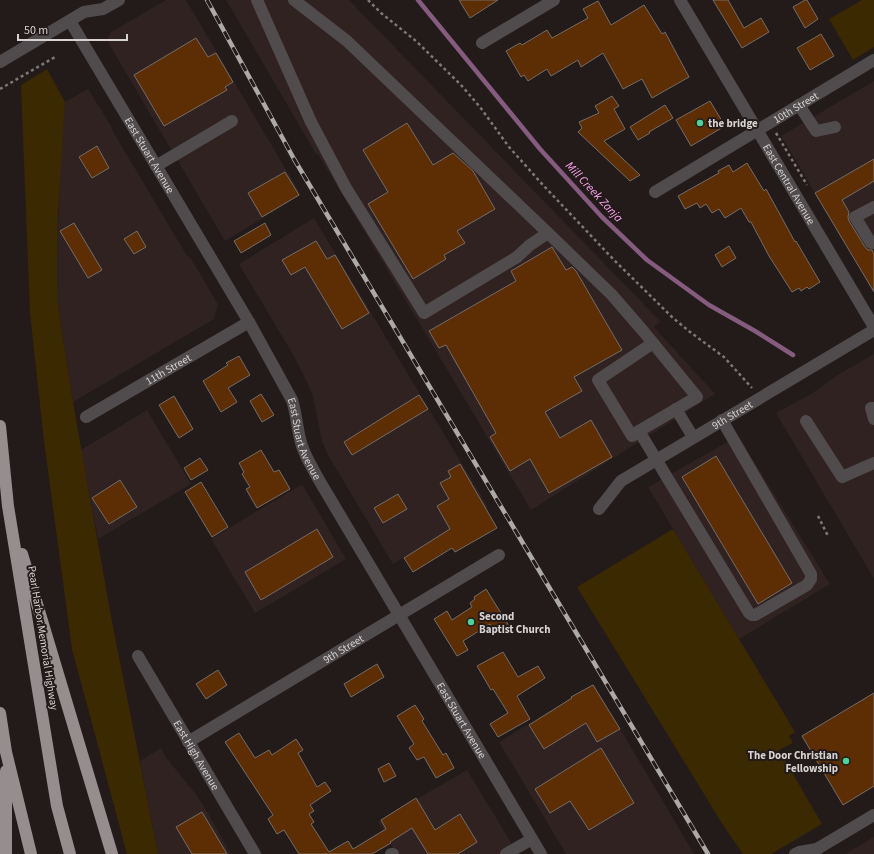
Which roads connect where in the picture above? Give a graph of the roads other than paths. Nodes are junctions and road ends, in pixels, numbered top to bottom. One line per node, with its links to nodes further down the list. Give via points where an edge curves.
1 (92, 0): 7 (street)
2 (119, 0): 7 (street, via 103,9)
3 (257, 0): 19 (street, via 311,122 346,188 424,313 516,257)
4 (294, 0): 19 (street, via 347,41)
5 (554, 0): 9 (street)
6 (680, 0): 15 (street, East Central Avenue)
7 (84, 12): 8 (street)
8 (70, 21): 11 (street); 16 (street, East Stuart Avenue)
9 (482, 43)
10 (874, 60): 12 (street, 10th Street)
11 (0, 62)
12 (799, 104): 14 (street, via 816,131); 15 (street, 10th Street)
13 (232, 121): 16 (street)
14 (835, 127)
15 (756, 130): 17 (street, 10th Street); 22 (street, East Central Avenue)
16 (156, 166): 21 (street, East Stuart Avenue)
17 (655, 192)
18 (874, 206): 20 (street, via 855,217 871,243)
19 (548, 233): 23 (street, via 612,295)
20 (874, 243)
21 (249, 322): 26 (street, 11th Street); 38 (street, East Stuart Avenue, via 292,400 302,445 309,463)
22 (874, 328): 28 (street, 9th Street)
23 (653, 343): 25 (street, via 697,397); 31 (street, via 598,380 632,436)
24 (874, 408): 27 (street, via 871,408)
25 (676, 409): 31 (street); 32 (street)
26 (86, 417)
27 (874, 418)
28 (722, 420): 32 (street, 9th Street); 33 (street, via 811,574 807,585 755,615 749,613)
29 (806, 421): 34 (street, via 842,477)
30 (0, 426): 35 (highway, Pearl Harbor Memorial Highway)
31 (639, 431): 33 (street)
32 (693, 437): 33 (street, 9th Street)
33 (657, 459): 36 (street, 9th Street, via 621,481)
34 (874, 463)
35 (8, 506): 48 (highway, Pearl Harbor Memorial Highway, via 57,806); 49 (highway)
36 (600, 510)
37 (499, 555): 38 (street, 9th Street)
38 (400, 615): 41 (street, 9th Street); 44 (street, East Stuart Avenue)
39 (138, 656): 41 (street, East High Avenue)
40 (0, 713): 42 (highway)
41 (188, 742): 50 (street, East High Avenue)
42 (6, 752): 46 (highway); 47 (highway)
43 (874, 815): 45 (street)
44 (532, 839): 51 (street); 52 (street, East Stuart Avenue)
45 (816, 852): 53 (street)
46 (6, 854)
47 (31, 854)
48 (70, 854)
49 (112, 854)
50 (254, 854)
51 (506, 854)
52 (540, 854)
53 (795, 854)

